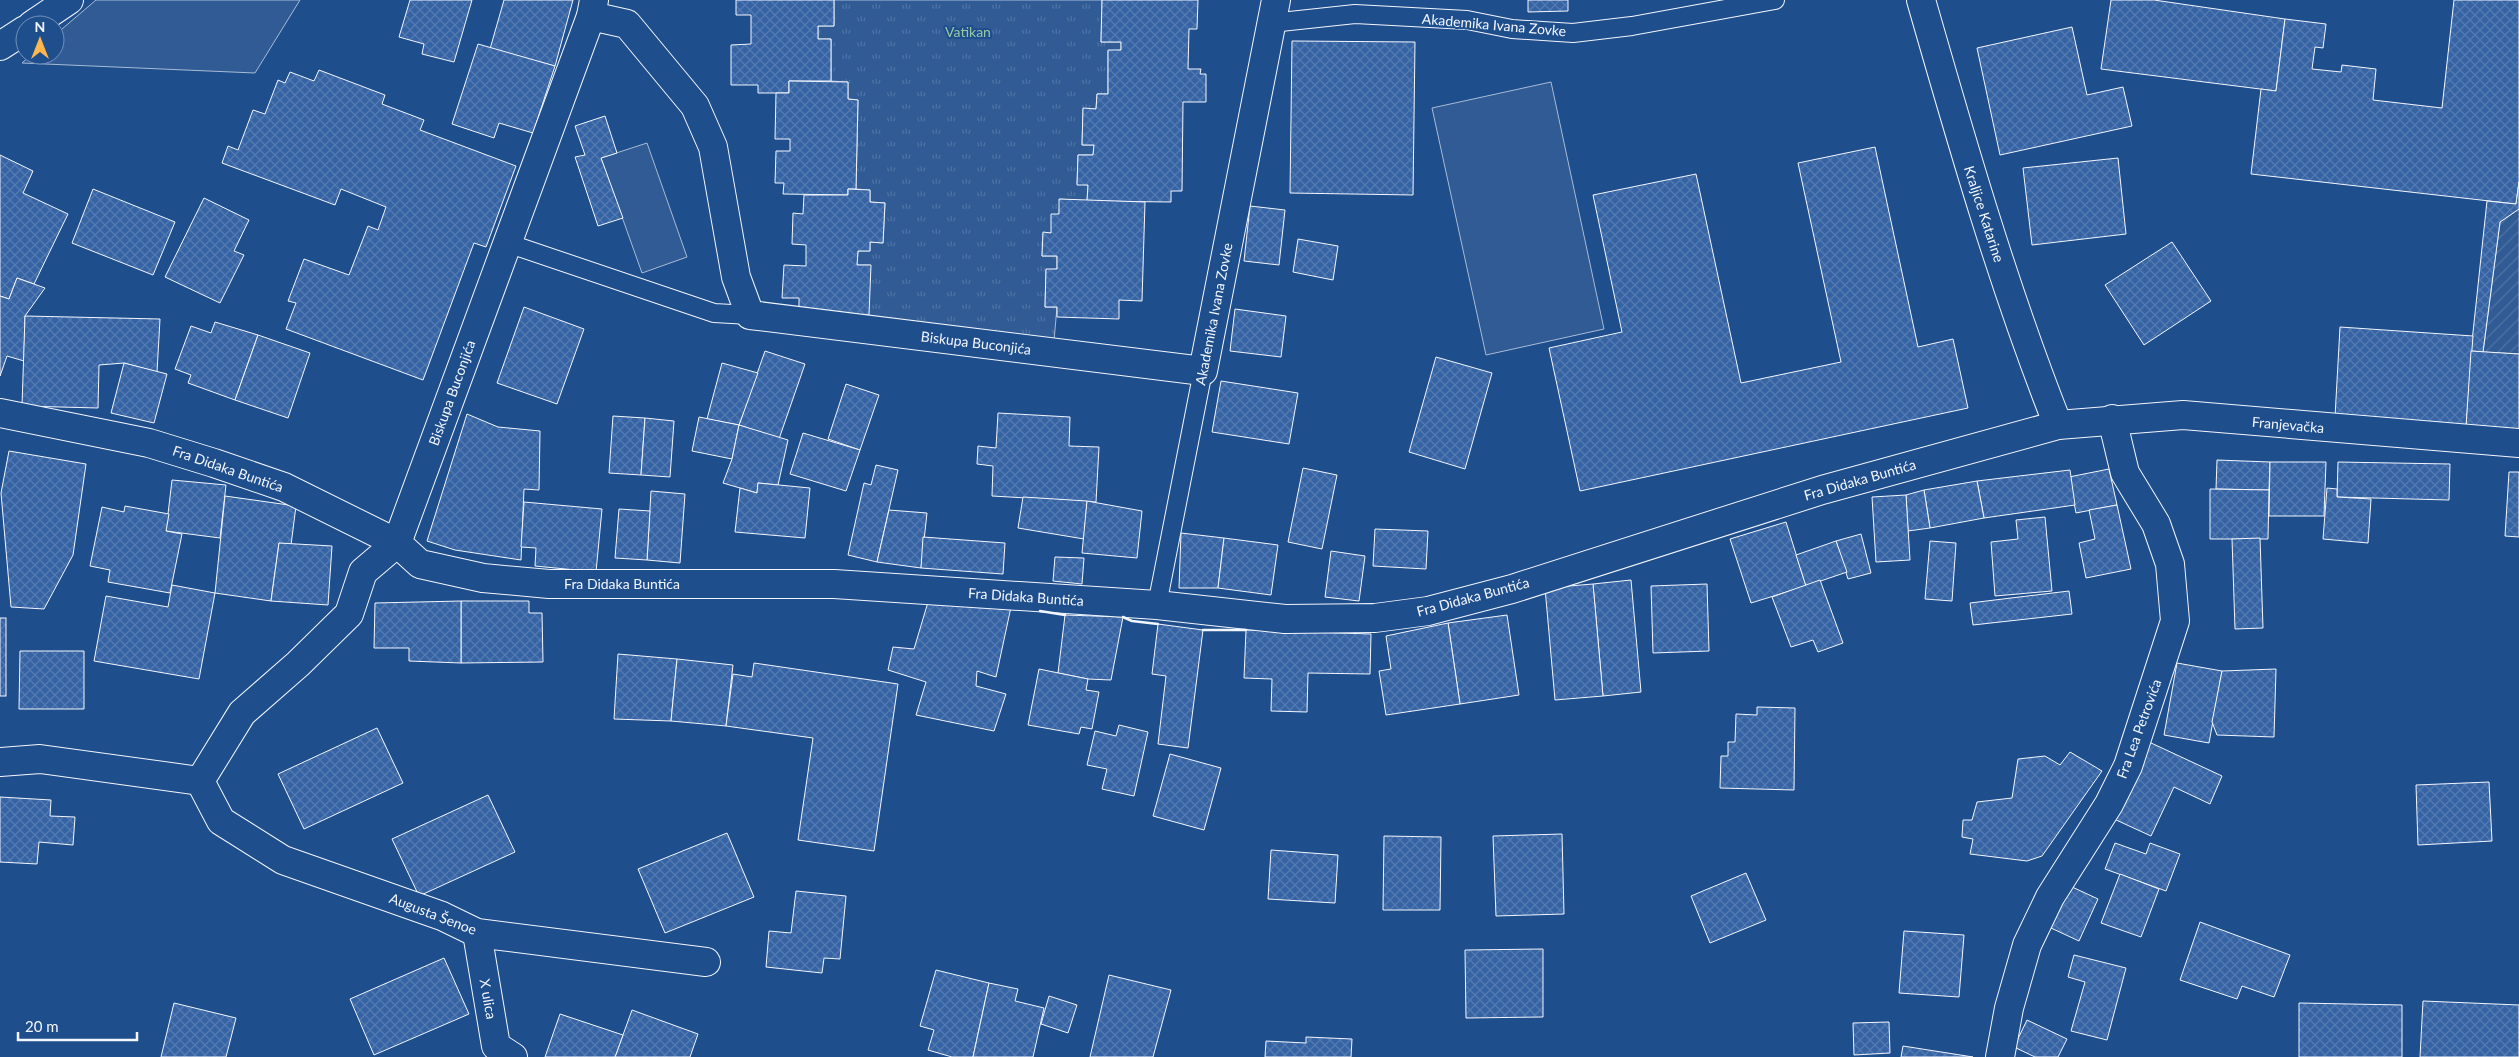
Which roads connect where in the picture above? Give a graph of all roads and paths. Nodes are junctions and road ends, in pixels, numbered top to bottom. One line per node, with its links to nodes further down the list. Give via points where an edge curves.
1 (1775, 0): 4 (lane, Akademika Ivana Zovke, via 1658,22 1573,33 1512,29 1467,20)
2 (1921, 0): 12 (street, Kraljice Katarine, via 2002,269)
3 (593, 8): 7 (street, Biskupa Buconjića); 8 (street, Biskupa Buconjića, via 627,24 695,106 713,147 736,277)
4 (1274, 11): 9 (street, Akademika Ivana Zovke)
5 (15, 36): 6 (street)
6 (0, 46)
7 (507, 244): 8 (lane, Biskupa Buconjića, via 714,313); 14 (street, Biskupa Buconjića)
8 (750, 315): 9 (street, Biskupa Buconjića)
9 (1203, 371): 15 (lane, Akademika Ivana Zovke)
10 (0, 413): 14 (street, Fra Didaka Buntića, via 149,443 214,463 284,487)
11 (2112, 419): 12 (street, Franjevačka); 13 (street, Franjevačka, via 2183,415); 21 (street, Fra Lea Petrovića, via 2125,474 2156,524 2170,564 2175,621 2128,766 2110,804 2050,897 2027,945 2009,1008)
12 (2058, 425): 15 (street, Fra Didaka Buntića, via 1822,490 1512,589 1428,611 1375,618 1286,619)
13 (2519, 443)
14 (397, 543): 15 (street, Fra Didaka Buntića, via 420,564 483,578 540,583 834,584); 17 (street, via 363,572 349,614 242,713)
15 (1156, 605)
16 (0, 762): 17 (street, via 40,759)
17 (200, 781): 18 (street, Augusta Šenoe, via 221,822 282,860 442,916)
18 (477, 933): 19 (street, Augusta Šenoe); 20 (street, X ulica, via 496,1046)
19 (706, 962)
20 (513, 1057)
21 (2000, 1057)

